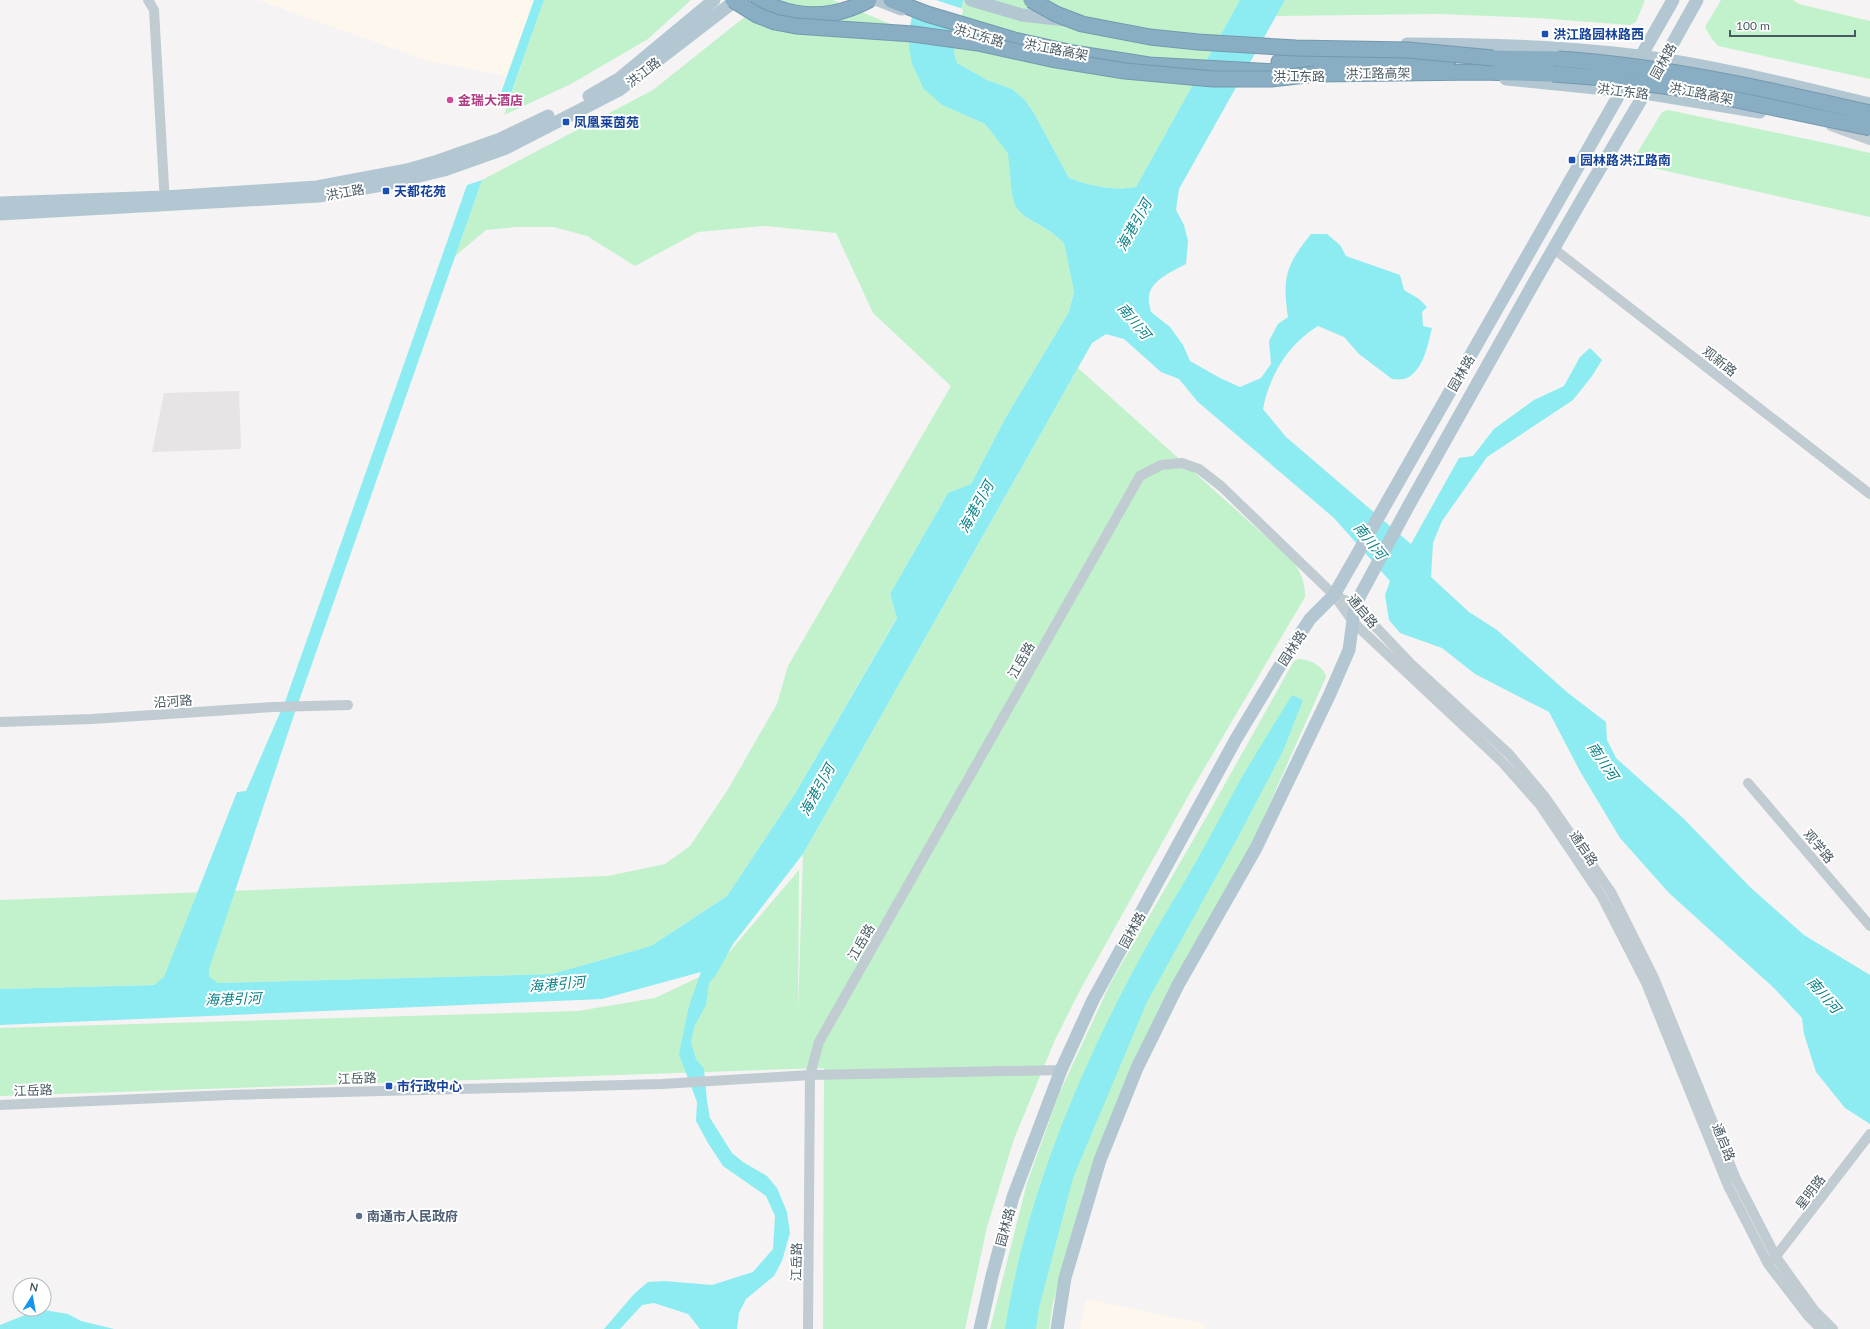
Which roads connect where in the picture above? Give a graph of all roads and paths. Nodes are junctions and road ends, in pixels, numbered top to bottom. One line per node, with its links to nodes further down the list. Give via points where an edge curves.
1 (148, 0): 29 (street, via 154,10)
2 (714, 0): 29 (main road, 洪江路, via 620,78 583,100 498,140 407,170 341,183)
3 (733, 0): 17 (highway, bridge, via 757,15 796,26 913,34 972,42 1051,59 1161,76 1271,79)
4 (736, 0): 29 (main road, 洪江路, via 619,90 506,148 444,170 326,195)
5 (759, 0): 6 (highway, via 789,13 809,15 848,10)
6 (869, 0)
7 (878, 0): 18 (main road, 洪江东路, via 960,29 1068,57 1136,68 1190,74 1252,76 1479,77)
8 (891, 0): 17 (highway, 洪江路高架, bridge, via 981,31 1043,47 1105,58 1174,66)
9 (919, 0): 15 (highway, 洪江路高架, bridge, via 978,22 1050,39 1138,55 1274,62)
10 (971, 0): 14 (main road, via 1022,15 1202,39 1483,44)
11 (1031, 0): 15 (highway, bridge, via 1056,14 1082,24 1150,37 1296,48 1408,50)
12 (1674, 0): 14 (main road, 园林路)
13 (1697, 0): 16 (main road, 园林路)
14 (1641, 56): 16 (main road); 18 (main road, 园林路)
15 (1493, 58): 23 (highway, 洪江路高架, bridge, via 1608,62 1688,74)
16 (1664, 60): 19 (main road); 20 (main road, 园林路)
17 (1315, 74): 23 (highway, 洪江路高架, bridge, via 1480,72 1605,78)
18 (1621, 91): 20 (main road, 洪江东路); 34 (main road, 园林路)
19 (1818, 92): 21 (street); 22 (main road)
20 (1645, 93): 25 (main road, 洪江东路); 32 (main road, 园林路)
21 (1870, 98)
22 (1870, 104): 23 (highway, bridge)
23 (1836, 113): 24 (highway, 洪江路高架, bridge); 26 (highway, 洪江路高架, bridge); 27 (highway, bridge)
24 (1870, 113)
25 (1814, 120): 27 (main road, 洪江东路); 28 (street)
26 (1870, 128)
27 (1870, 133)
28 (1870, 140)
29 (165, 201): 30 (main road, 洪江路); 31 (main road, 洪江路)
30 (0, 203)
31 (0, 214)
32 (1554, 250): 33 (street, 观新路); 35 (main road, 园林路)
33 (1870, 494)
34 (1334, 595): 35 (street, 通启路); 36 (street, 通启路); 41 (main road, 园林路, via 1310,619 1286,654 1236,739 1093,1000); 42 (street, 江岳路, via 1200,468 1182,463 1162,465 1140,476 819,1042)
35 (1355, 605): 36 (main road, 园林路); 45 (street, 通启路, via 1411,664 1509,754 1545,797 1611,892 1654,978 1736,1179)
36 (1354, 623): 46 (street, 通启路, via 1502,762 1540,805 1602,897 1646,983 1728,1186); 49 (main road, 园林路, via 1348,650 1329,696 1256,848 1178,985 1137,1068 1100,1160 1065,1278)
37 (348, 705): 38 (street, 沿河路)
38 (0, 722)
39 (1748, 783): 40 (street, 观学路)
40 (1870, 926)
41 (1061, 1070): 42 (street); 48 (main road, 园林路, via 1013,1197)
42 (810, 1075): 43 (street, 江岳路, via 686,1083 237,1095); 47 (street, 江岳路)
43 (0, 1105)
44 (1870, 1134): 45 (street, 星明路)
45 (1776, 1257): 46 (street, 星明路); 51 (street, 通启路, via 1814,1310)
46 (1768, 1264): 50 (street, 通启路)
47 (808, 1329)
48 (980, 1329)
49 (1057, 1329)
50 (1821, 1329)
51 (1833, 1329)

